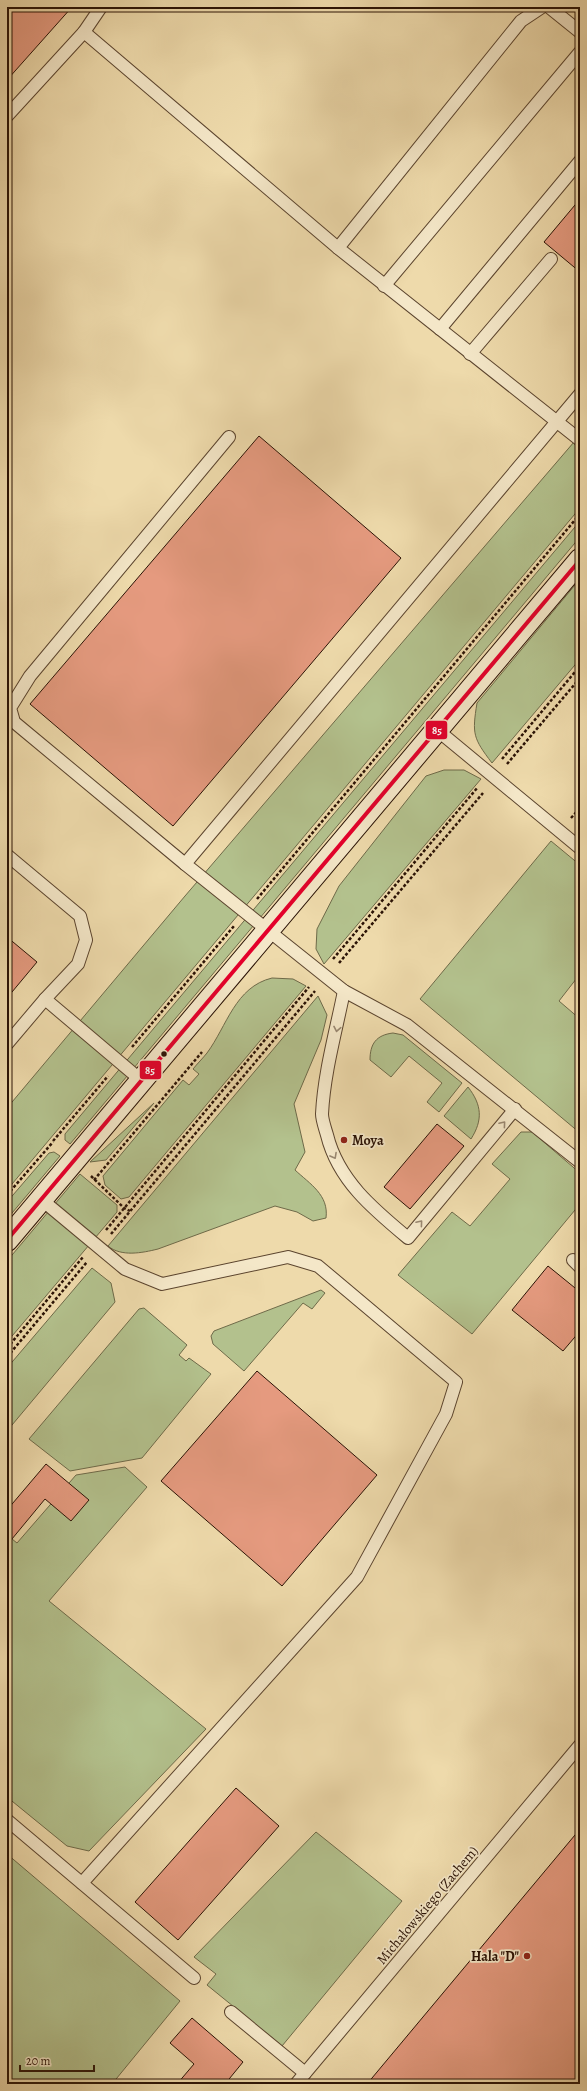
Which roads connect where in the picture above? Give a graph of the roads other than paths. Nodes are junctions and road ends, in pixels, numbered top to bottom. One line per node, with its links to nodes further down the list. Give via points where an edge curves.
1 (101, 7): 4 (lane)
2 (542, 7): 9 (lane, via 521,21)
3 (549, 7): 5 (lane)
4 (84, 32): 7 (lane); 9 (lane)
5 (580, 32)
6 (580, 52): 11 (lane)
7 (7, 116)
8 (580, 161): 12 (lane)
9 (338, 248): 11 (lane)
10 (551, 259): 13 (lane)
11 (384, 286): 12 (lane)
12 (440, 329): 13 (lane)
13 (470, 354): 15 (lane)
14 (580, 394): 15 (lane)
15 (557, 422): 17 (lane); 22 (lane)
16 (229, 437): 22 (lane, via 30,676 10,708 14,722)
17 (580, 440)
18 (580, 560): 19 (street)
19 (436, 729): 20 (lane); 23 (street)
20 (580, 848)
21 (7, 855): 25 (lane, via 80,916 86,940 78,964)
22 (185, 864): 23 (lane)
23 (267, 930): 24 (lane); 27 (street)
24 (344, 991): 28 (lane, via 407,1024); 28 (lane, one-way to 28, via 322,1115 329,1145 353,1188 375,1211 408,1238)
25 (45, 999): 26 (lane); 27 (lane)
26 (7, 1044)
27 (142, 1081): 30 (street)
28 (515, 1110): 29 (lane)
29 (580, 1162)
30 (42, 1200): 31 (street); 34 (lane, via 124,1269 162,1284 288,1257 318,1266 456,1382 446,1414 357,1577)
31 (7, 1240)
32 (580, 1745): 37 (lane, Michałowskiego (Zachem))
33 (7, 1820): 34 (lane)
34 (82, 1883): 35 (lane)
35 (194, 1978)
36 (231, 2012): 37 (lane)
37 (305, 2073): 38 (lane, Michałowskiego (Zachem))
38 (296, 2084)

